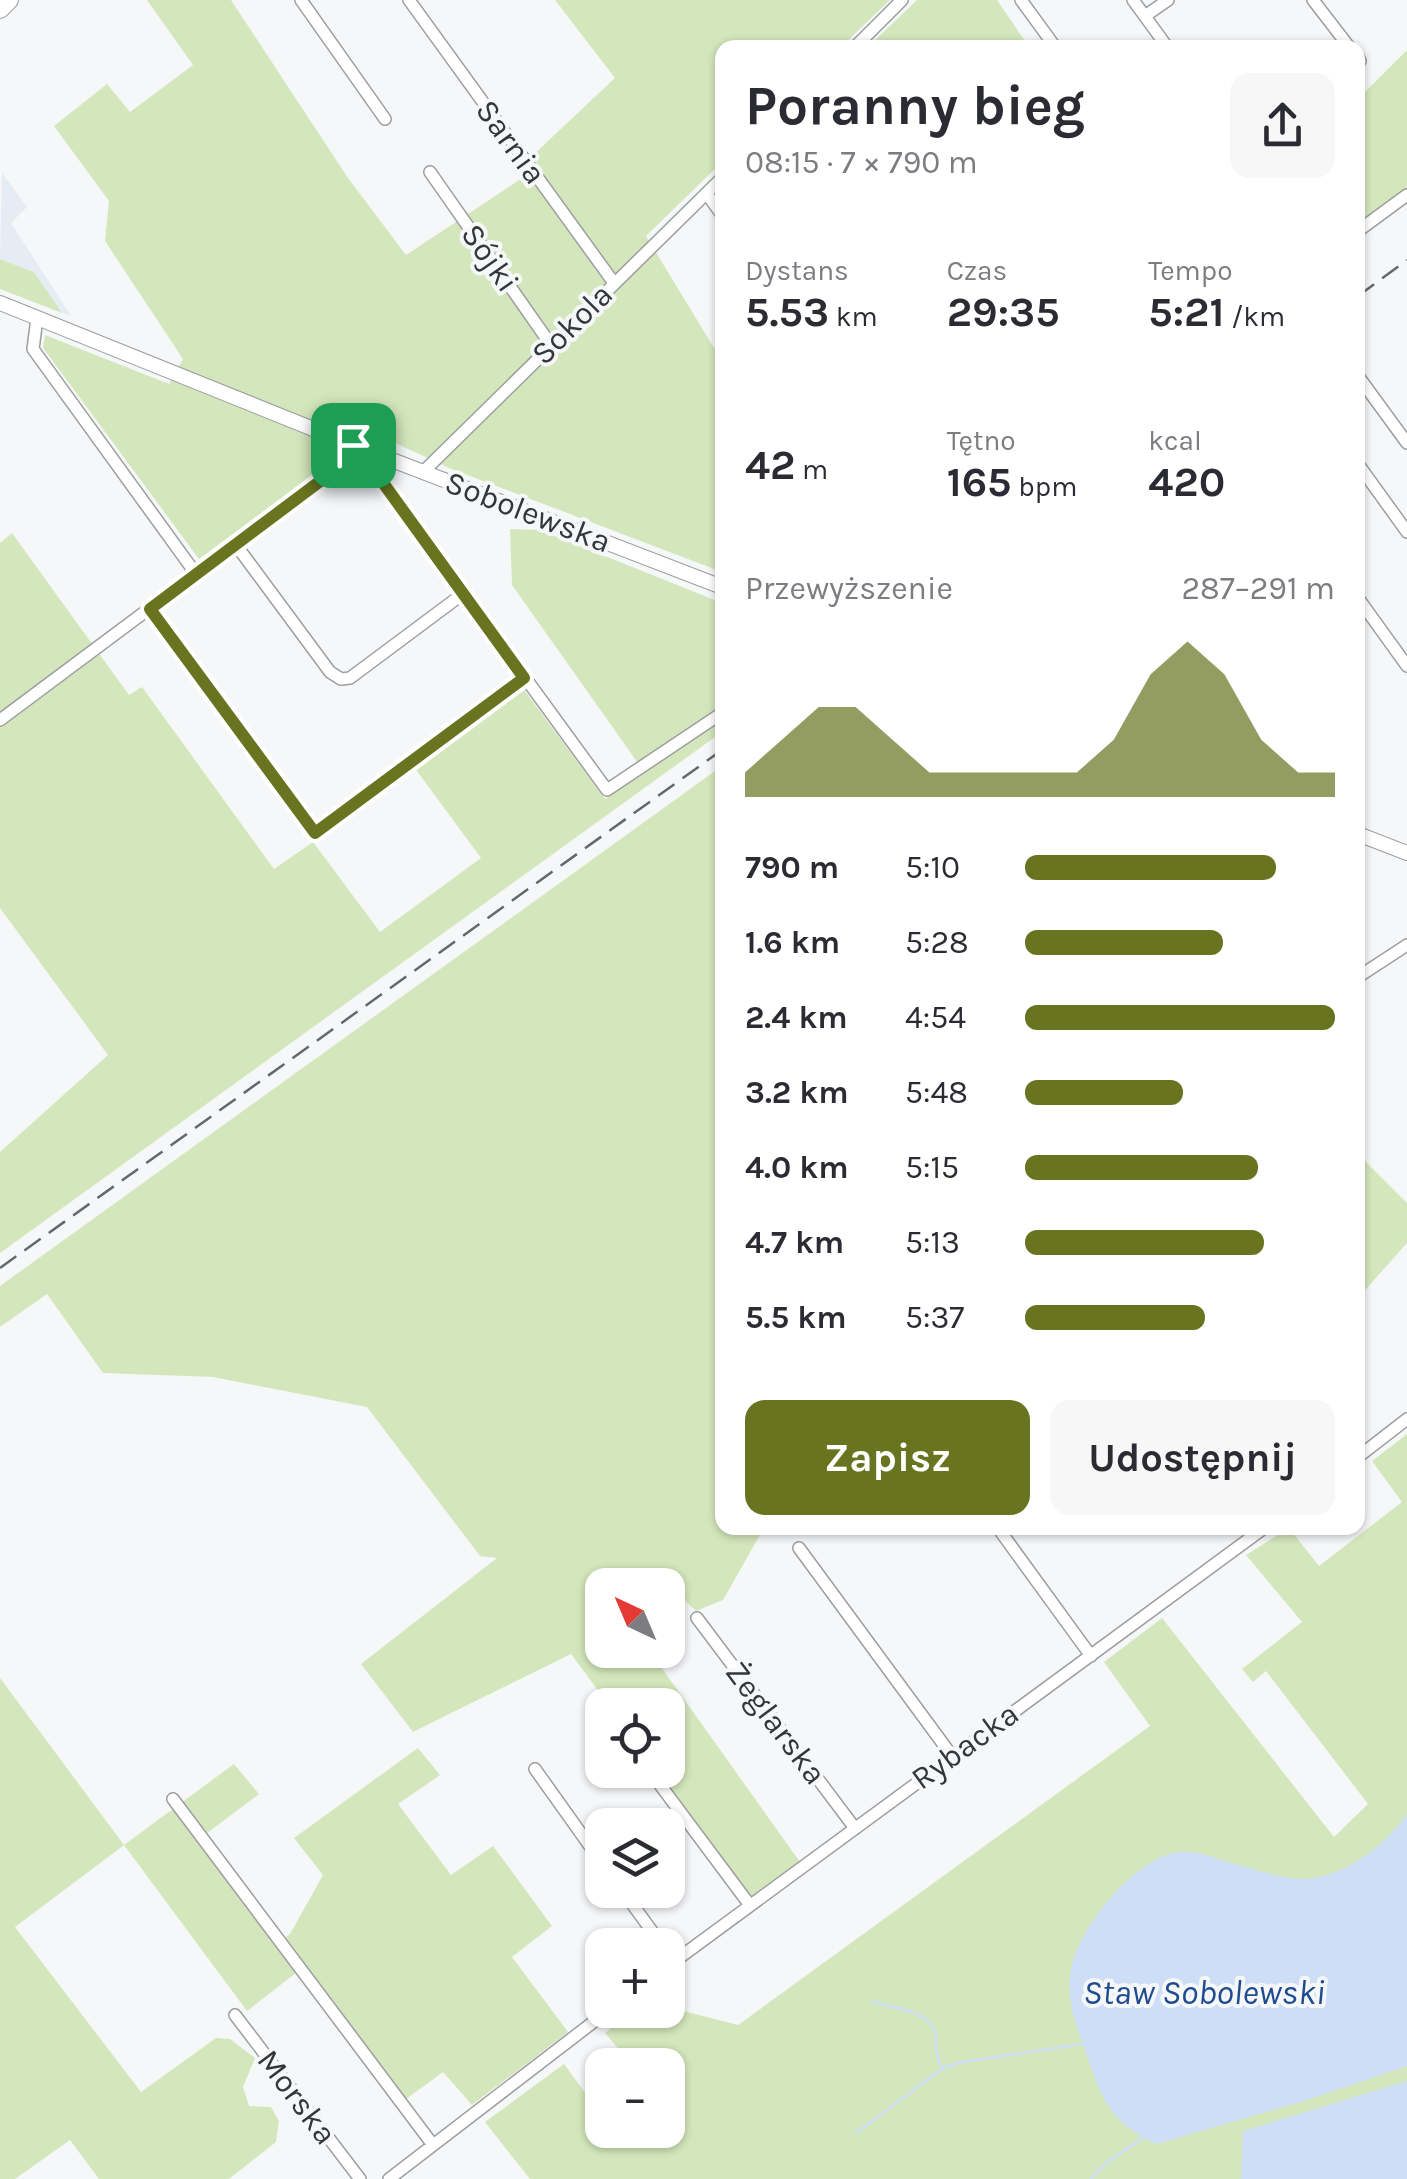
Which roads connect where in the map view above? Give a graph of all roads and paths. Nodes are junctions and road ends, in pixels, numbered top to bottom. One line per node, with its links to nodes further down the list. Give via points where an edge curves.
1 (9, 0): 9 (main road)
2 (301, 0): 15 (street)
3 (409, 0): 22 (street, Sarnia)
4 (902, 0): 11 (street)
5 (1022, 0): 12 (street)
6 (1133, 0): 10 (street)
7 (1168, 0): 10 (street)
8 (1313, 0): 14 (street)
9 (0, 9)
10 (1145, 16): 13 (street)
11 (862, 40)
12 (1050, 40)
13 (1162, 40)
14 (1344, 40)
15 (385, 119)
16 (430, 172): 25 (street, Sójki)
17 (715, 185): 18 (street, Sokola)
18 (707, 194): 20 (street); 22 (street, Sokola)
19 (1407, 195): 21 (street)
20 (715, 205)
21 (1365, 226)
22 (614, 282): 25 (street, Sokola)
23 (0, 302): 24 (street, Sobolewska)
24 (37, 318): 28 (street, Sobolewska); 34 (street, via 33,349)
25 (551, 345): 30 (street, Sokola)
26 (1365, 386): 27 (street)
27 (1407, 443)
28 (353, 445): 29 (street, Sobolewska); 33 (street, via 339,467)
29 (381, 456): 30 (street, Sobolewska); 36 (street, via 381,480)
30 (423, 472): 35 (street, Sobolewska)
31 (1365, 474): 32 (street)
32 (1407, 532)
33 (236, 544): 34 (street); 36 (street, via 341,679)
34 (196, 574): 38 (street)
35 (715, 584)
36 (464, 593): 40 (street)
37 (1365, 608): 39 (street)
38 (150, 609): 40 (street, via 315,833); 42 (street)
39 (1407, 666)
40 (524, 678): 41 (street, via 607,790)
41 (715, 718)
42 (0, 720)
43 (1365, 837): 44 (street)
44 (1407, 853)
45 (1405, 949): 46 (street)
46 (1365, 973)
47 (1407, 1420): 48 (street)
48 (1365, 1452)
49 (1003, 1535): 53 (street)
50 (1255, 1535): 53 (street, Rybacka)
51 (799, 1548): 54 (street)
52 (698, 1618): 58 (street, Żeglarska)
53 (1091, 1656): 54 (street, Rybacka)
54 (952, 1756): 58 (street, Rybacka)
55 (535, 1769): 59 (street)
56 (663, 1788): 60 (street)
57 (173, 1799): 64 (street)
58 (854, 1828): 60 (street, Rybacka)
59 (585, 1838)
60 (750, 1904): 61 (street, Rybacka)
61 (685, 1950)
62 (234, 2014): 65 (street, Morska)
63 (586, 2028): 64 (street)
64 (434, 2146): 66 (street)
65 (360, 2179)
66 (389, 2179)

